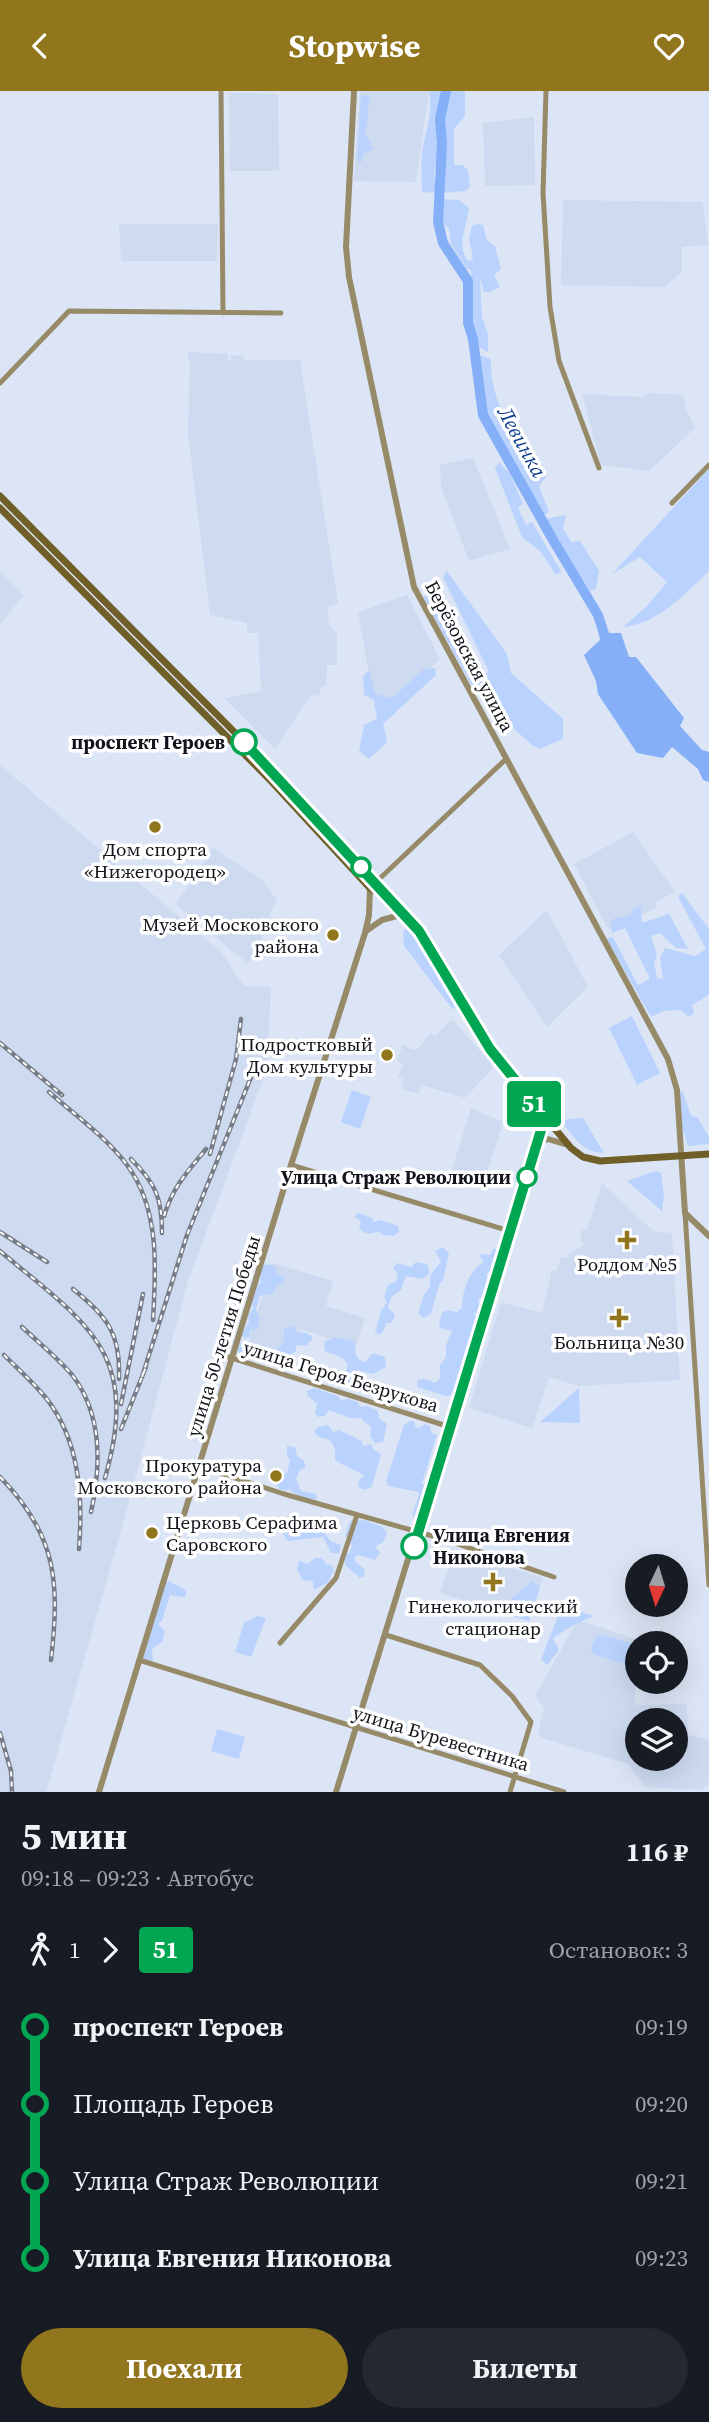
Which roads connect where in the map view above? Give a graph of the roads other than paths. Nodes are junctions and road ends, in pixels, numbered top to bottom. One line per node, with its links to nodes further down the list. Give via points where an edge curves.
1 (221, 91): 4 (street)
2 (354, 91): 12 (street, Берёзовская улица, via 346,247 349,277 414,587)
3 (546, 91): 8 (street, via 543,193 550,307 559,361)
4 (223, 313): 5 (street); 6 (street, via 69,311)
5 (281, 313)
6 (0, 383)
7 (709, 465): 10 (street)
8 (599, 468)
9 (0, 496): 13 (main road, via 272,770)
10 (672, 503)
11 (0, 508): 13 (main road)
12 (506, 759): 13 (street); 20 (street, Берёзовская улица, via 672,1069)
13 (373, 885): 14 (main road); 15 (street, улица 50-летия Победы)
14 (404, 914): 15 (street, via 382,920); 16 (main road, via 419,931 490,1049)
15 (365, 933): 21 (street, улица 50-летия Победы)
16 (545, 1117): 17 (street); 18 (main road)
17 (537, 1143): 18 (street, via 545,1139); 23 (street)
18 (568, 1145): 20 (main road, via 583,1157 600,1161)
19 (709, 1154): 20 (main road)
20 (681, 1156): 22 (street, Берёзовская улица)
21 (291, 1165): 23 (street); 26 (street, улица 50-летия Победы)
22 (685, 1213): 24 (street); 31 (street)
23 (510, 1231): 27 (street)
24 (709, 1236)
25 (222, 1355): 26 (street, улица Героя Безрукова)
26 (232, 1359): 27 (street, улица Героя Безрукова); 28 (street, улица 50-летия Победы)
27 (450, 1427): 30 (street)
28 (199, 1467): 29 (street); 36 (street, улица 50-летия Победы)
29 (357, 1515): 30 (street); 35 (street, via 336,1578)
30 (418, 1531): 32 (street); 34 (street)
31 (708, 1540): 33 (street)
32 (554, 1577)
33 (709, 1585)
34 (386, 1635): 37 (street); 38 (street, via 480,1665 512,1696 531,1722)
35 (280, 1643)
36 (139, 1660): 37 (street, улица Буревестника); 39 (street, улица 50-летия Победы)
37 (356, 1728): 38 (street, улица Буревестника); 40 (street)
38 (514, 1777): 41 (street); 42 (street, улица Буревестника)
39 (99, 1792)
40 (336, 1792)
41 (510, 1792)
42 (564, 1792)

